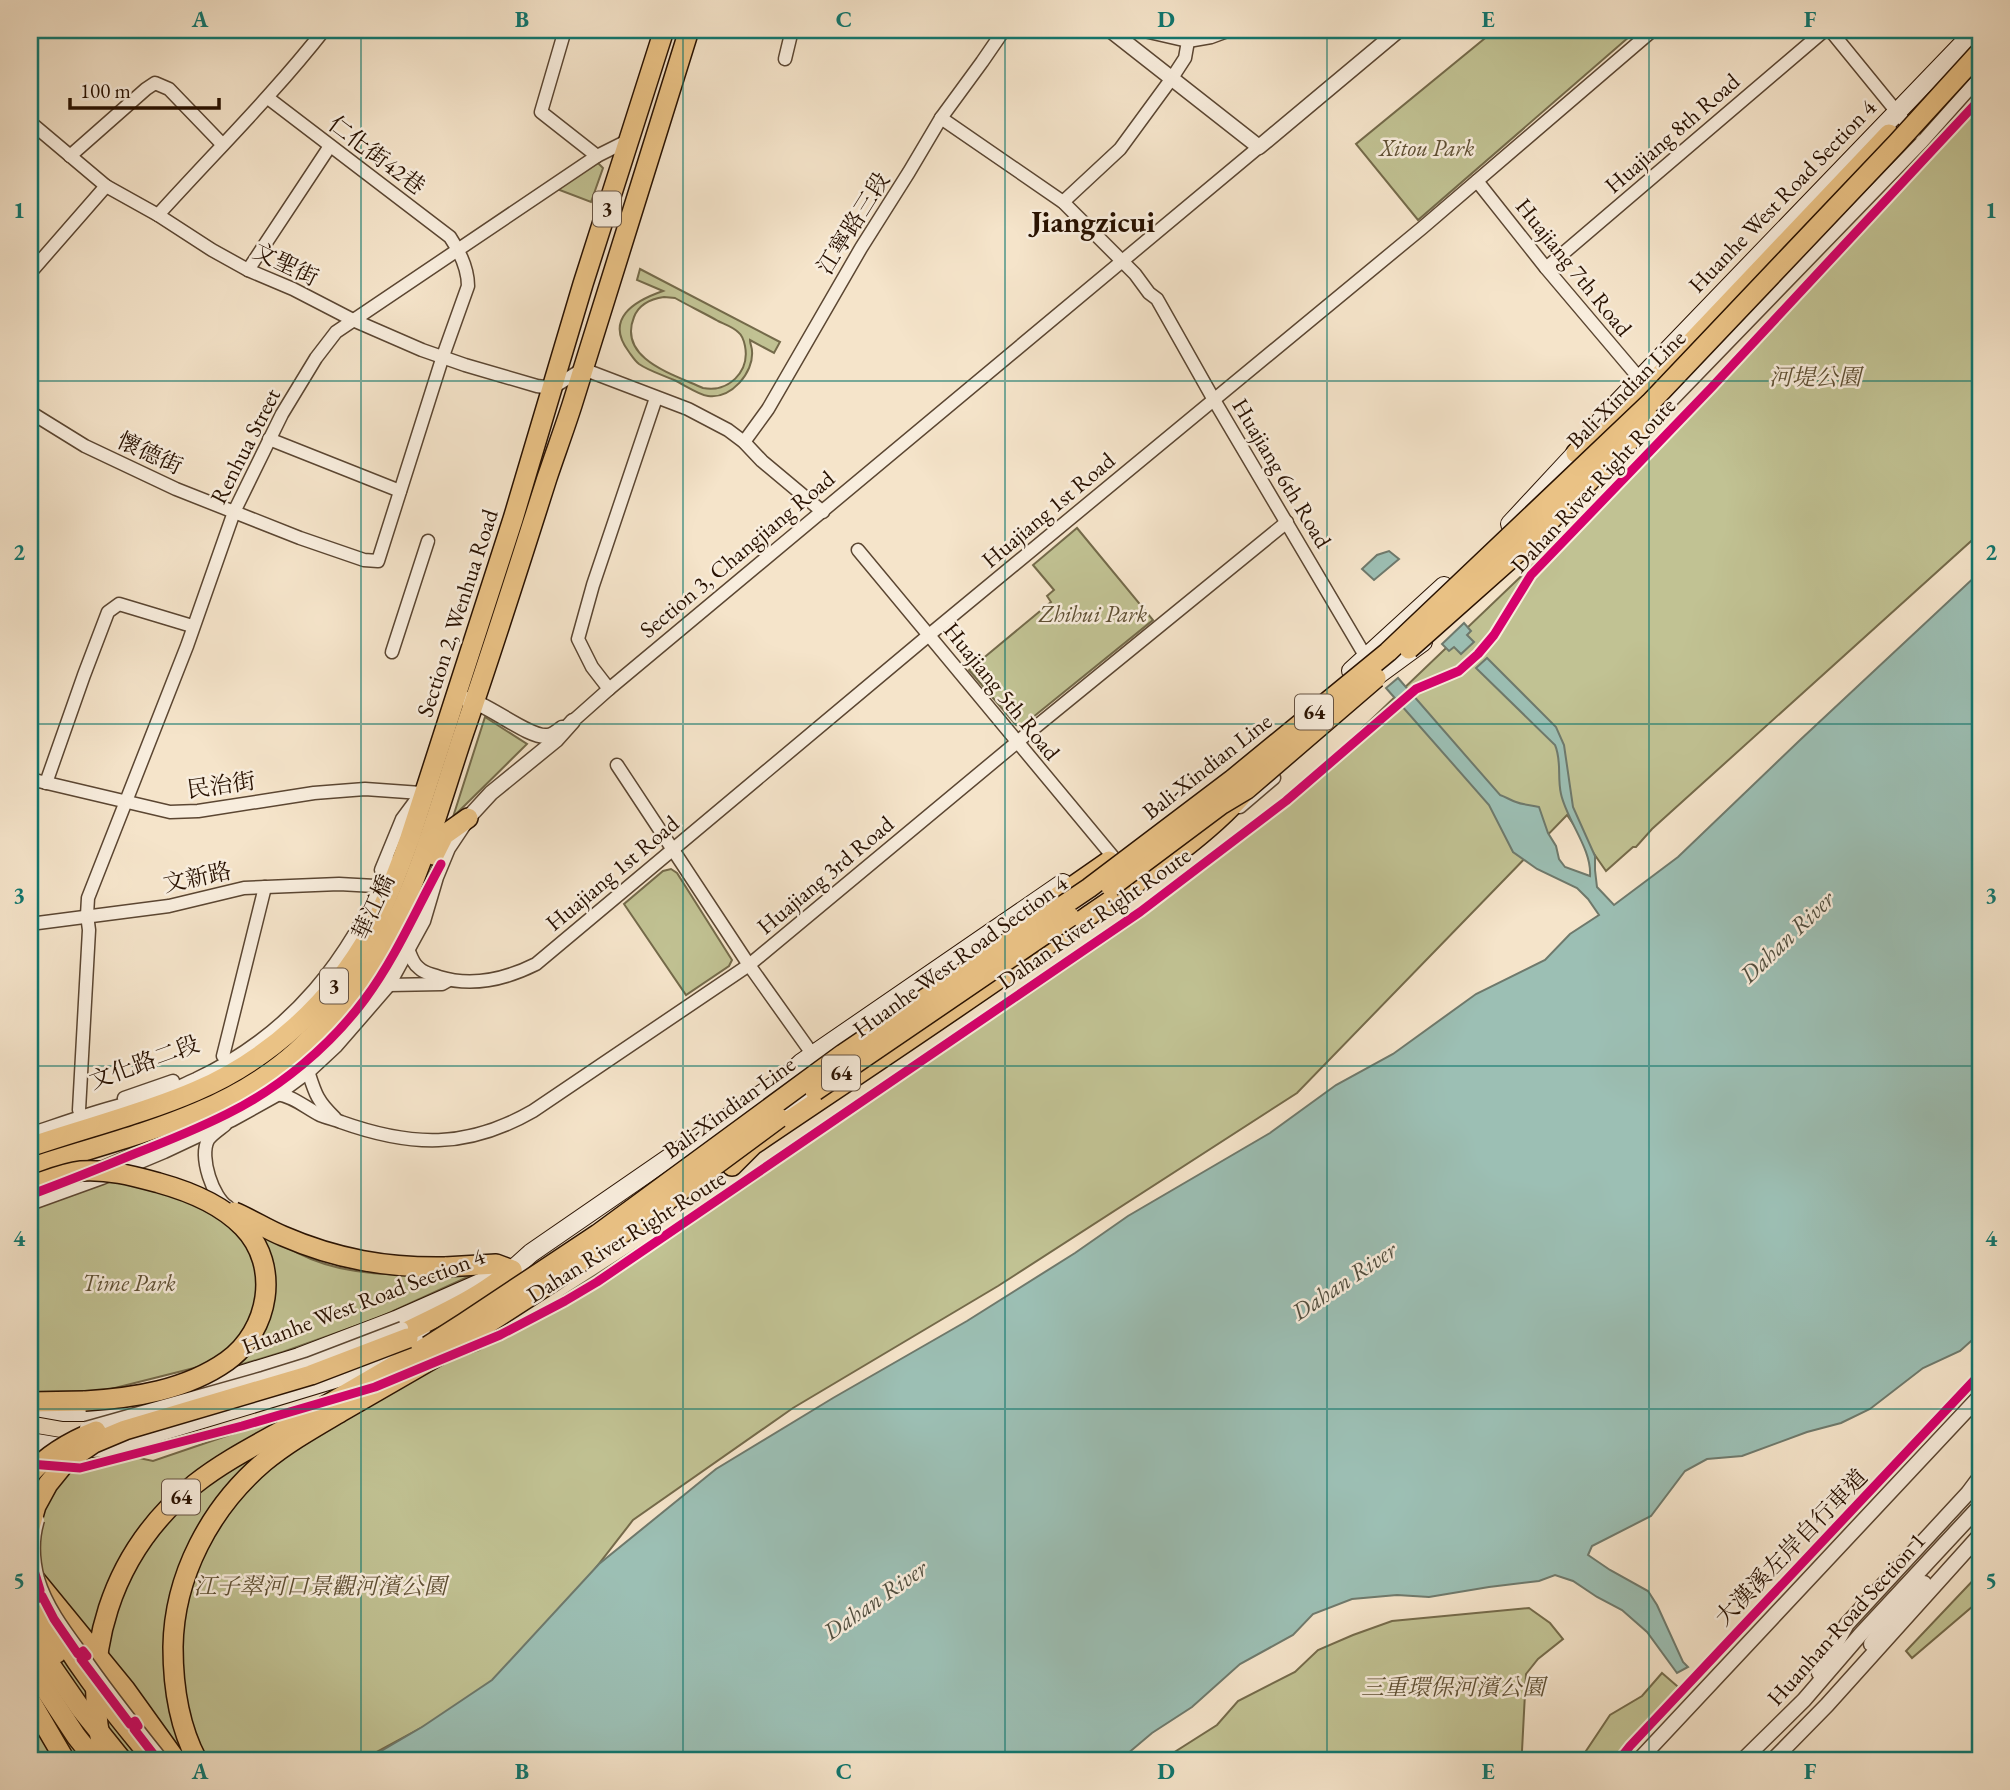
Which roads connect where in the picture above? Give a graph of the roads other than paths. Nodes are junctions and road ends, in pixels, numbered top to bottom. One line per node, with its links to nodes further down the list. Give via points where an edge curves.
1 (324, 30): 22 (street)
2 (565, 30): 32 (street, via 541,112)
3 (664, 30): 27 (main road, Section 2, Wenhua Road / 3)
4 (689, 30): 44 (main road, Section 2, Wenhua Road / 3)
5 (792, 30): 18 (street)
6 (1003, 30): 24 (street, 江寧路三段)
7 (1110, 30): 21 (street)
8 (1140, 30): 15 (street)
9 (1230, 30): 15 (street, via 1211,37)
10 (1653, 30): 33 (street, Huajiang 1st Road)
11 (1825, 30): 39 (street, Huajiang 8th Road)
12 (1830, 30): 23 (street)
13 (1976, 30): 23 (main road, Huanhe West Road Section 4)
14 (1396, 31): 30 (street)
15 (1187, 35): 21 (street, via 1185,58)
16 (1980, 44): 46 (main road)
17 (1980, 55): 26 (main road, Huanhe West Road Section 4); 114 (main road, Bali-Xindian Line / 64, bridge, via 1650,403 1388,652 1233,779 1089,888 843,1054)
18 (785, 59)
19 (1980, 71): 79 (main road, Bali-Xindian Line / 64, bridge, via 1666,405 1526,545)
20 (1980, 77): 26 (street, Huanhe West Road Section 4)
21 (1172, 78): 30 (street); 35 (street, via 1120,149)
22 (268, 98): 28 (street); 29 (street, 仁化街42巷)
23 (1897, 114): 26 (street); 46 (main road, Huanhe West Road Section 4)
24 (941, 118): 35 (street, Huajiang 6th Road); 51 (street, 江寧路三段)
25 (30, 122): 31 (street, 文聖街)
26 (1917, 136): 53 (main road, Huanhe West Road Section 4); 59 (street, Huanhe West Road Section 4)
27 (629, 140): 32 (street, Renhua Street); 45 (main road, Section 2, Wenhua Road / 3)
28 (222, 144): 31 (street, via 169,89 155,83); 36 (street)
29 (330, 146): 37 (street, 仁化街42巷, via 450,237); 40 (street)
30 (1259, 147): 38 (street, Section 3, Changjiang Road)
31 (70, 156): 34 (street, 文聖街)
32 (597, 156): 37 (street, Renhua Street)
33 (1477, 181): 39 (street, Huajiang 7th Road); 48 (street, Huajiang 1st Road)
34 (106, 186): 36 (street, 文聖街); 41 (street)
35 (1063, 202): 38 (street, Huajiang 6th Road)
36 (158, 215): 40 (street, 文聖街)
37 (458, 248): 42 (street, Renhua Street); 43 (street, via 468,286)
38 (1122, 262): 48 (street, Huajiang 6th Road, via 1157,299); 56 (street, Section 3, Changjiang Road)
39 (1546, 268): 46 (street, Huajiang 7th Road)
40 (248, 270): 42 (street, 文聖街)
41 (30, 273)
42 (353, 320): 43 (street, 文聖街); 50 (street, Renhua Street, via 335,332 316,358)
43 (443, 356): 45 (street, 文聖街); 54 (street)
44 (583, 369): 45 (street); 47 (street); 69 (main road, Section 2, Wenhua Road / 3)
45 (552, 388): 68 (main road, Section 2, Wenhua Road / 3)
46 (1639, 388): 52 (main road, via 1612,426)
47 (656, 398): 51 (street, via 728,430); 67 (street, via 578,639)
48 (1214, 400): 57 (street, Huajiang 6th Road); 63 (street, Huajiang 1st Road)
49 (30, 412): 55 (street, 懷德街, via 94,450)
50 (268, 439): 54 (street); 55 (street, Renhua Street)
51 (744, 442): 56 (street)
52 (1576, 453): 58 (main road, Huanhe West Road Section 4)
53 (1587, 472): 58 (main road, Huanhe West Road Section 4); 59 (main road, Huanhe West Road Section 4)
54 (400, 491): 55 (street, 懷德街, via 378,561 363,560)
55 (234, 512): 62 (street, Renhua Street)
56 (823, 512): 67 (street, Section 3, Changjiang Road)
57 (1287, 522): 65 (street, Huajiang 6th Road); 73 (street, Huajiang 3rd Road)
58 (1513, 522): 65 (main road, Huanhe West Road Section 4)
59 (1548, 528): 66 (main road, Huanhe West Road Section 4, via 1450,622)
60 (428, 541): 64 (street)
61 (858, 550): 63 (street, Huajiang 5th Road)
62 (192, 626): 76 (street, via 119,604 108,612); 80 (street, Renhua Street)
63 (929, 635): 73 (street, Huajiang 5th Road); 82 (street, Huajiang 1st Road)
64 (392, 652)
65 (1365, 658): 66 (street, Huajiang 6th Road); 83 (main road, Huanhe West Road Section 4, via 1276,737)
66 (1379, 674): 106 (street, Huanhe West Road Section 4, via 1349,709 1252,798 1137,888); 116 (main road, Huanhe West Road Section 4, via 1100,886 634,1220)
67 (609, 689): 70 (street, Section 3, Changjiang Road)
68 (455, 697): 69 (street); 78 (main road, Section 2, Wenhua Road / 3)
69 (476, 701): 71 (street); 72 (main road, Section 2, Wenhua Road / 3)
70 (573, 721): 71 (street, via 548,736); 77 (street, Section 3, Changjiang Road)
71 (521, 727): 77 (street, via 534,749)
72 (466, 728): 93 (main road, 華江橋 / 3, via 434,826 388,937 343,1003)
73 (1016, 743): 83 (street, Huajiang 5th Road); 90 (street, Huajiang 3rd Road)
74 (617, 765): 82 (street)
75 (30, 779): 76 (street, 民治街)
76 (46, 783): 80 (street, 民治街)
77 (502, 784): 81 (street, Section 3, Changjiang Road)
78 (424, 788): 80 (street, 民治街, via 314,793 198,811 170,812); 85 (street, 文化路二段, via 402,819); 101 (main road, Section 2, Wenhua Road / 3, via 393,886 371,932 329,992 271,1047)
79 (1247, 789): 106 (main road, via 1227,813 1152,871 752,1146); 117 (main road, Bali-Xindian Line / 64, bridge, via 552,1282)
80 (125, 802): 87 (street, Renhua Street, via 88,898)
81 (468, 818): 84 (street, Section 3, Changjiang Road); 93 (main road, via 444,835 382,966 341,1020 321,1040)
82 (674, 849): 90 (street); 91 (street, Huajiang 1st Road, via 536,964 488,981)
83 (1111, 859): 94 (main road, Huanhe West Road Section 4, via 1089,866); 97 (main road, Huanhe West Road Section 4, via 1085,887 868,1035 850,1040 807,1070); 114 (main road, bridge, via 811,1063)
84 (441, 864): 89 (street, via 423,921); 101 (street, via 385,971 311,1057 229,1114)
85 (375, 886): 86 (street, 文新路); 95 (street, 文化路二段, via 315,980 269,1025)
86 (265, 887): 87 (street, 文新路, via 169,906); 95 (street)
87 (87, 915): 88 (street, 文新路); 99 (street, Renhua Street)
88 (30, 924)
89 (408, 949): 91 (street, Huajiang 1st Road, via 419,969); 92 (street)
90 (749, 965): 94 (street); 102 (street, Huajiang 3rd Road, via 507,1126 435,1141 395,1138)
91 (449, 980): 92 (street, Huajiang 1st Road)
92 (388, 985): 96 (street)
93 (298, 1051): 101 (main road, 華江橋 / 3, via 244,1090 205,1110)
94 (813, 1055): 97 (main road, Huanhe West Road Section 4)
95 (223, 1056): 99 (street, 文化路二段, via 172,1081)
96 (308, 1070): 98 (street); 102 (street, via 321,1105)
97 (785, 1079): 115 (main road, Huanhe West Road Section 4)
98 (277, 1094): 100 (street); 102 (street, Huajiang 3rd Road)
99 (79, 1110): 103 (street, 文化路二段)
100 (232, 1119): 108 (street); 113 (street, via 208,1140 205,1151 211,1185)
101 (154, 1120): 104 (street, via 122,1105); 105 (main road, 3); 107 (main road, 3); 110 (street, bridge)
102 (337, 1120)
103 (30, 1127)
104 (30, 1134)
105 (30, 1147)
106 (732, 1166): 116 (main road, Huanhe West Road Section 4, via 556,1280)
107 (30, 1168)
108 (102, 1177): 112 (street); 113 (street, via 134,1174)
109 (30, 1186): 111 (main road, bridge, via 99,1171)
110 (30, 1195)
111 (195, 1195): 115 (main road, bridge, via 281,1235 372,1263 411,1267 496,1264); 119 (main road, bridge, via 243,1227 261,1257 265,1303 241,1350 202,1376 141,1395)
112 (30, 1203)
113 (224, 1205): 115 (street, via 291,1245 348,1265 412,1271)
114 (555, 1263): 117 (main road, Bali-Xindian Line / 64, bridge)
115 (512, 1270): 116 (main road); 117 (main road); 119 (main road, Huanhe West Road Section 4, via 299,1357 137,1406 63,1412)
116 (525, 1287): 117 (main road, Huanhe West Road Section 4, via 479,1313)
117 (419, 1337): 120 (main road, Huanhe West Road Section 4, via 426,1344 381,1364 110,1447 72,1449); 121 (street, bridge, via 90,1426 65,1437); 122 (main road, bridge, via 93,1433 50,1455); 126 (main road, bridge, via 94,1443 65,1463 48,1483); 140 (main road, 64, bridge, via 196,1484 144,1538 110,1602 97,1651 95,1691); 144 (street, bridge, via 313,1379 128,1435 69,1468 53,1487 35,1529 39,1580 67,1634); 146 (main road, 64, via 326,1421 275,1454 239,1486 214,1517 195,1552 180,1591 173,1629 173,1671 179,1712)
118 (1980, 1396): 147 (street)
119 (30, 1403)
120 (30, 1442)
121 (30, 1464)
122 (30, 1474)
123 (1980, 1477): 135 (street, via 1847,1624)
124 (1980, 1506): 135 (street, Huanhan Road Section 1)
125 (1980, 1523): 136 (street, via 1886,1624)
126 (30, 1527)
127 (1980, 1535): 136 (street, Huanhan Road Section 1)
128 (30, 1567): 143 (main road, via 34,1586 62,1638)
129 (30, 1573): 145 (main road, bridge)
130 (30, 1612): 142 (main road)
131 (30, 1634): 141 (main road)
132 (30, 1666): 139 (main road)
133 (30, 1678): 138 (street)
134 (30, 1700): 137 (main road)
135 (1804, 1700): 148 (street, Huanhan Road Section 1)
136 (1827, 1705): 149 (street, Huanhan Road Section 1)
137 (65, 1760)
138 (88, 1760)
139 (95, 1760)
140 (105, 1760)
141 (121, 1760)
142 (137, 1760)
143 (153, 1760)
144 (162, 1760)
145 (176, 1760)
146 (197, 1760)
147 (1639, 1760)
148 (1743, 1760)
149 (1773, 1760)

